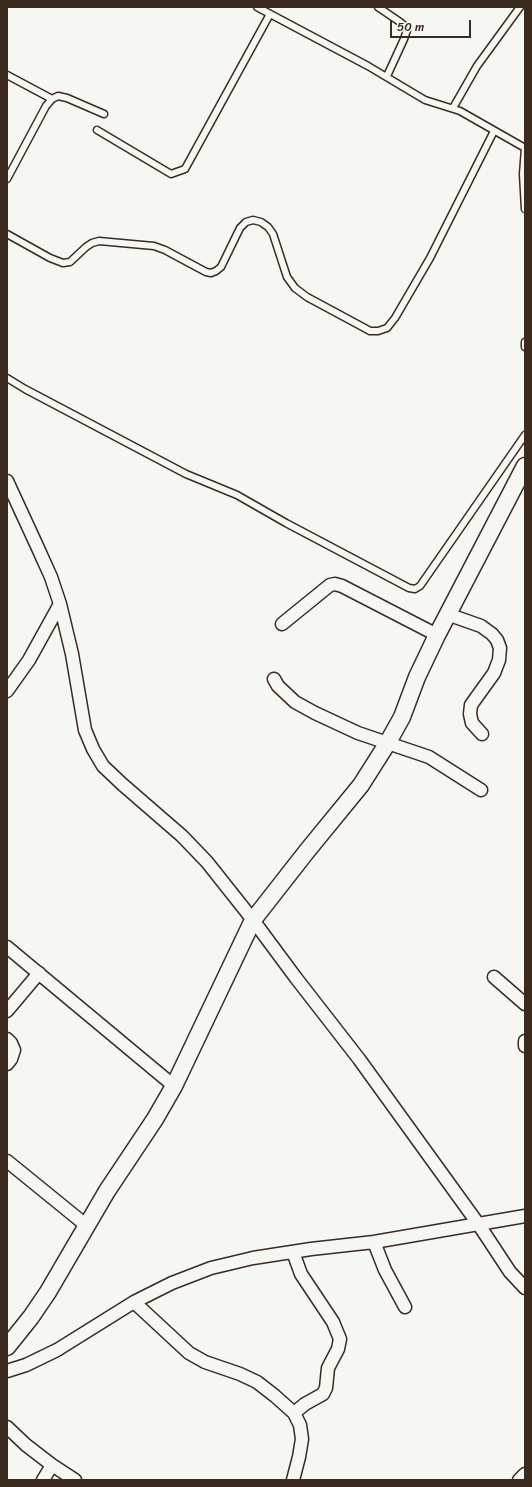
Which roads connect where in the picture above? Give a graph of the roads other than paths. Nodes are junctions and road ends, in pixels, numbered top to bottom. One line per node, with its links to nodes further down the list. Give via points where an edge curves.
1 (257, 7): 4 (lane)
2 (378, 7): 6 (lane, via 407,30)
3 (520, 7): 8 (lane, via 477,66)
4 (270, 14): 6 (lane); 10 (lane, via 185,169 171,174)
5 (7, 75): 7 (lane)
6 (387, 76): 8 (lane, via 425,100)
7 (52, 99): 9 (lane, via 58,96 67,98); 13 (lane)
8 (453, 108): 11 (lane)
9 (104, 114)
10 (97, 130)
11 (494, 131): 12 (lane); 15 (lane, via 430,258 395,318 386,328 378,331 370,331 359,326 295,288 287,277 273,234 261,222 252,220 240,228 221,267 211,273 154,246 99,241 92,242 70,262 63,263)
12 (525, 148): 14 (lane)
13 (7, 179)
14 (525, 209)
15 (7, 234)
16 (525, 342): 17 (lane)
17 (525, 347)
18 (7, 378): 19 (lane, via 186,474 237,495 286,524 415,589 420,586)
19 (525, 435)
20 (525, 466): 23 (street)
21 (7, 481): 22 (street, via 40,552)
22 (60, 604): 27 (street, via 29,660); 31 (street, via 72,654 85,730 103,766 182,836 207,862)
23 (447, 614): 25 (street); 28 (street, via 481,626 492,634 500,648 494,673 476,697 470,710 472,722)
24 (282, 624): 25 (street, via 330,585 335,584)
25 (437, 635): 29 (street, via 402,717)
26 (274, 679): 29 (street, via 295,702 347,728)
27 (7, 691)
28 (482, 734)
29 (387, 744): 30 (street, via 429,757); 31 (street, via 361,785)
30 (481, 790)
31 (253, 920): 41 (street); 44 (street, via 359,1059)
32 (7, 947): 33 (street)
33 (39, 973): 36 (street); 41 (street)
34 (494, 977): 35 (street)
35 (525, 1004)
36 (7, 1011)
37 (7, 1039): 40 (street, via 14,1050)
38 (525, 1041): 39 (street)
39 (525, 1046)
40 (7, 1064)
41 (174, 1086): 45 (street, via 156,1119)
42 (7, 1161): 45 (street)
43 (525, 1216): 44 (street)
44 (479, 1225): 46 (street); 48 (street, via 510,1272)
45 (87, 1226): 51 (street, via 48,1292)
46 (374, 1242): 47 (street); 50 (street, via 385,1270)
47 (293, 1252): 49 (street, via 211,1268 172,1283); 53 (street, via 301,1274 333,1322 340,1339 328,1368 323,1394)
48 (525, 1288)
49 (134, 1302): 52 (street, via 57,1350); 53 (street, via 189,1353 205,1362 257,1382)
50 (405, 1307)
51 (9, 1343)
52 (7, 1371)
53 (294, 1413): 59 (street, via 300,1425 302,1439)
54 (7, 1428): 55 (street)
55 (52, 1465): 57 (street); 58 (street)
56 (525, 1474): 60 (street)
57 (43, 1480)
58 (75, 1480)
59 (293, 1480)
60 (519, 1480)

